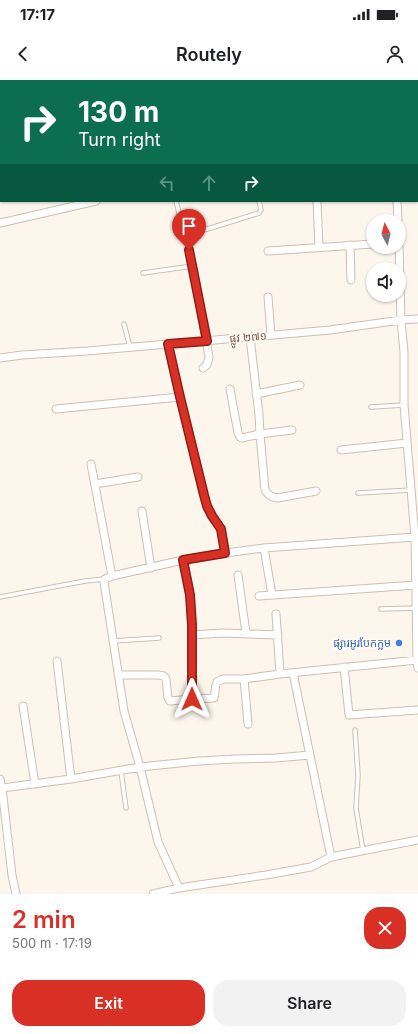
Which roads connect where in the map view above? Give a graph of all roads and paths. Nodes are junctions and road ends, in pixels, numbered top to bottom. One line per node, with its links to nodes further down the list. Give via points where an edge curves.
1 (92, 202): 7 (street)
2 (176, 202): 8 (lane)
3 (259, 202): 8 (lane, via 259,213)
4 (317, 202): 11 (street)
5 (397, 202): 6 (street)
6 (398, 214)
7 (0, 223)
8 (185, 235): 14 (lane)
9 (366, 244): 10 (street)
10 (350, 245): 11 (street); 16 (street)
11 (319, 247): 12 (street)
12 (268, 251)
13 (399, 254): 19 (street)
14 (193, 269): 15 (lane); 23 (street)
15 (143, 273)
16 (351, 280)
17 (268, 297): 21 (street)
18 (418, 319): 19 (street, ផ្លូវ ២៧១)
19 (401, 320): 21 (street, ផ្លូវ ២៧១); 32 (street)
20 (124, 324): 25 (lane)
21 (271, 335): 22 (street, ផ្លូវ ២៧១)
22 (250, 337): 23 (street, ផ្លូវ ២៧១); 30 (street)
23 (207, 341): 24 (street, ផ្លូវ ២៧១); 27 (street, via 209,357 207,365)
24 (168, 344): 25 (street, ផ្លូវ ២៧១); 31 (street)
25 (130, 347): 26 (street, ផ្លូវ ២៧១)
26 (0, 358)
27 (203, 368)
28 (300, 385): 30 (street)
29 (230, 389): 36 (street, via 240,437)
30 (256, 394): 36 (street)
31 (180, 397): 34 (street); 48 (street, via 207,506 221,529)
32 (404, 405): 33 (lane); 37 (street)
33 (371, 407)
34 (56, 409)
35 (292, 430): 36 (street)
36 (260, 434): 43 (street, via 268,495 278,498)
37 (407, 443): 38 (street); 42 (street)
38 (341, 450)
39 (91, 464): 41 (street)
40 (138, 477): 41 (street)
41 (95, 484): 53 (street)
42 (412, 490): 44 (lane); 46 (street)
43 (316, 491)
44 (358, 493)
45 (142, 511): 51 (street)
46 (416, 537): 47 (street); 50 (street)
47 (264, 548): 48 (street); 56 (street)
48 (225, 553): 49 (street)
49 (183, 560): 51 (street); 63 (street, via 190,595)
50 (417, 560): 55 (street)
51 (151, 568): 53 (street)
52 (238, 575): 62 (street)
53 (112, 576): 54 (street)
54 (105, 579): 58 (lane); 66 (street)
55 (416, 585): 56 (street); 59 (street)
56 (272, 595): 57 (street)
57 (259, 596)
58 (0, 597)
59 (417, 608): 60 (lane); 67 (street)
60 (381, 609)
61 (276, 614): 64 (street)
62 (246, 634): 63 (street); 64 (street)
63 (193, 635): 75 (street)
64 (278, 635): 72 (street)
65 (159, 638): 66 (lane)
66 (113, 641): 73 (street)
67 (418, 660): 69 (street); 70 (street)
68 (57, 661): 84 (street)
69 (344, 667): 71 (street); 77 (street, via 349,715)
70 (418, 668)
71 (293, 673): 72 (street); 80 (street)
72 (280, 674): 74 (street)
73 (118, 675): 75 (street, via 164,676 170,701); 81 (street, via 124,711)
74 (244, 679): 75 (street, via 223,679 217,682 214,698); 78 (street)
75 (192, 699)
76 (23, 706): 85 (street)
77 (418, 710)
78 (248, 724)
79 (355, 730): 89 (lane, via 358,775 356,808)
80 (310, 755): 81 (street); 90 (street)
81 (140, 767): 82 (street); 91 (street, via 158,842)
82 (121, 771): 84 (street); 87 (lane)
83 (0, 779): 86 (street)
84 (71, 779): 85 (street)
85 (35, 784): 86 (street)
86 (2, 788): 92 (street)
87 (126, 808)
88 (418, 840): 89 (street)
89 (363, 851): 90 (street)
90 (330, 858): 91 (street, via 311,867)
91 (179, 888): 93 (street)
92 (16, 894)
93 (153, 894)

